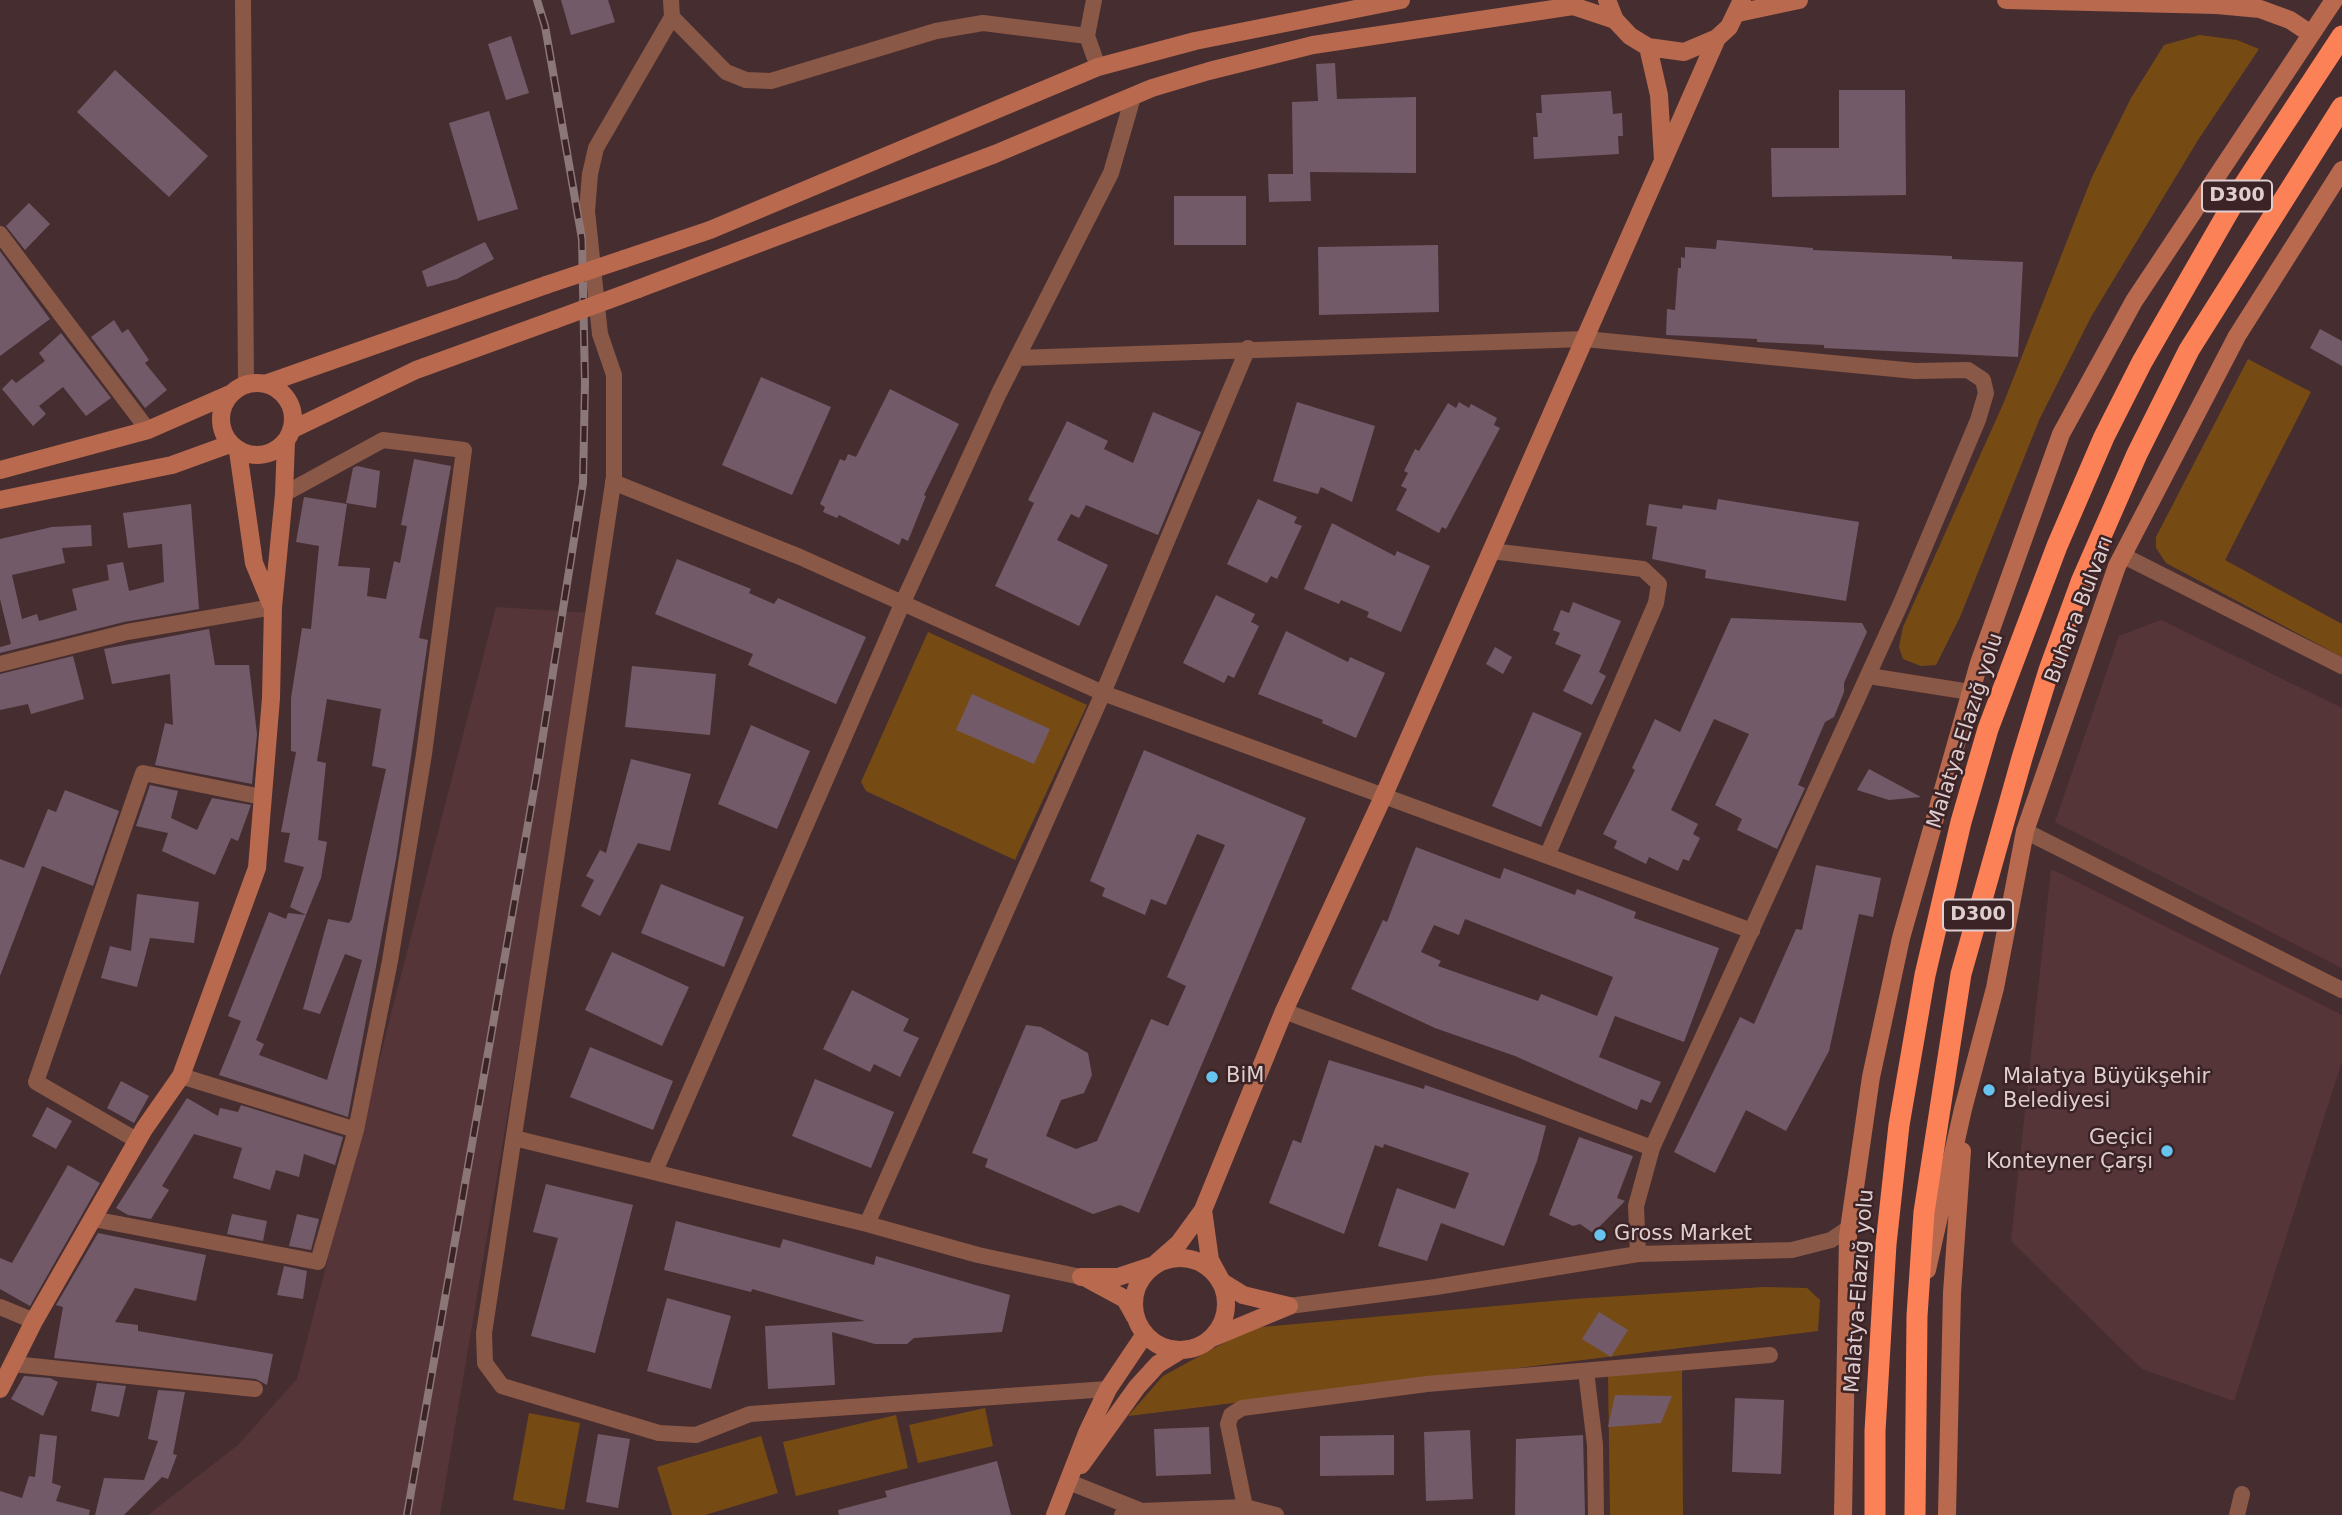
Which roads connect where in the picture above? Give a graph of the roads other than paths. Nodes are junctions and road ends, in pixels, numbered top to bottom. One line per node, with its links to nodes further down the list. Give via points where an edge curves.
1 (243, 0): 27 (street)
2 (671, 0): 11 (street)
3 (1094, 0): 14 (street)
4 (1401, 0): 18 (main road, via 1195,41)
5 (1606, 0): 12 (main road)
6 (1799, 0): 10 (main road)
7 (2006, 0): 9 (main road)
8 (2334, 0): 13 (main road)
9 (2218, 2): 13 (main road, via 2260,9)
10 (1740, 6): 16 (main road)
11 (672, 17): 14 (street, via 726,72 746,80 771,81 936,31 983,23); 34 (street, via 596,148 590,174 587,211 600,334 614,375)
12 (1615, 20): 17 (main road); 19 (main road, via 1573,6 1313,45 1209,71)
13 (2311, 34): 45 (main road, via 2134,301 2061,434)
14 (1087, 36): 18 (street)
15 (2342, 36): 90 (highway, Malatya-Elazığ yolu / D300, via 2242,188 2137,372 2057,546 1988,729 1925,975 1899,1125 1885,1257)
16 (1717, 38): 17 (main road, via 1684,52); 21 (main road)
17 (1648, 47): 21 (main road, via 1659,95)
18 (1098, 67): 28 (main road, bridge, via 710,230)
19 (1133, 97): 26 (street, via 1111,173); 31 (main road, bridge, via 995,154 416,370)
20 (2342, 107): 70 (highway, D300, via 2189,350 2081,582 2049,670 1961,974 1924,1212)
21 (1664, 163): 24 (main road)
22 (2342, 170): 38 (main road, Buhara Bulvarı, via 2237,336)
23 (0, 234): 30 (street)
24 (1585, 339): 25 (street); 37 (main road); 43 (street, via 1915,371 1968,370 1983,380 1986,393 1978,420)
25 (1248, 348): 26 (street); 44 (street)
26 (1017, 358): 39 (street)
27 (246, 384): 28 (main road); 29 (main road)
28 (265, 384): 31 (main road, via 285,396 293,418)
29 (230, 394): 30 (main road); 32 (main road, via 221,414 224,435)
30 (148, 430): 33 (main road)
31 (288, 436): 32 (main road, via 269,453 258,456); 35 (main road)
32 (234, 447): 36 (main road, via 173,465); 40 (main road, via 254,563)
33 (0, 470)
34 (614, 482): 39 (street); 56 (street)
35 (284, 494): 40 (main road); 55 (street, via 383,440 464,450 424,754)
36 (0, 500)
37 (1491, 551): 47 (main road); 49 (street, via 1643,569 1659,584 1656,603)
38 (2122, 555): 42 (street); 48 (main road, Buhara Bulvarı)
39 (903, 602): 44 (street); 59 (street)
40 (272, 607): 41 (street, via 127,632); 46 (main road, via 271,698)
41 (0, 664)
42 (2342, 666)
43 (1868, 676): 45 (street); 50 (street)
44 (1103, 692): 47 (street); 62 (street)
45 (1970, 692): 63 (main road, via 1898,950 1871,1077)
46 (262, 797): 53 (main road, via 257,868); 57 (street, via 143,773 36,1082)
47 (1382, 797): 49 (street); 52 (main road)
48 (2025, 831): 51 (street); 54 (main road, Buhara Bulvarı, via 1995,988)
49 (1547, 856): 50 (street)
50 (1752, 931): 58 (street)
51 (2342, 990)
52 (1284, 1011): 58 (street); 60 (main road)
53 (181, 1076): 55 (street); 57 (main road)
54 (1963, 1109): 70 (main road); 92 (main road, via 1952,1293)
55 (356, 1130): 61 (street, via 318,1262)
56 (514, 1138): 59 (street); 79 (street, via 484,1332 485,1363 502,1386 659,1433 696,1435 750,1414)
57 (138, 1141): 61 (main road)
58 (1652, 1148): 64 (street, via 1636,1206)
59 (654, 1171): 62 (street)
60 (1203, 1210): 65 (main road, via 1179,1243); 67 (main road, via 1210,1260)
61 (93, 1219): 71 (main road)
62 (867, 1224): 66 (street)
63 (1849, 1228): 64 (street, via 1831,1240 1792,1250); 89 (main road)
64 (1638, 1254): 68 (street)
65 (1154, 1265): 66 (main road, via 1118,1277); 67 (main road, via 1177,1258 1199,1261); 72 (main road, via 1136,1289 1134,1305)
66 (1081, 1277): 72 (main road, via 1125,1299)
67 (1222, 1282): 68 (main road, via 1243,1295); 73 (main road, via 1226,1313)
68 (1289, 1306): 73 (main road)
69 (0, 1307): 71 (street)
70 (1917, 1315): 91 (highway, D300)
71 (34, 1321): 76 (main road)
72 (1141, 1327): 74 (main road, via 1166,1349); 79 (main road)
73 (1210, 1339): 74 (main road)
74 (1181, 1350): 81 (main road, via 1158,1364 1137,1387)
75 (1770, 1355): 77 (street)
76 (13, 1364): 78 (street); 80 (main road)
77 (1586, 1371): 83 (street, via 1427,1384 1242,1408 1231,1415 1228,1424); 88 (street, via 1595,1445)
78 (255, 1389)
79 (1108, 1389): 81 (main road)
80 (0, 1390)
81 (1069, 1482): 84 (street); 85 (main road)
82 (2242, 1494): 93 (street)
83 (1245, 1507): 84 (street); 87 (street)
84 (1141, 1511): 86 (street)
85 (1055, 1515)
86 (1122, 1515)
87 (1276, 1515)
88 (1595, 1515)
89 (1843, 1515)
90 (1875, 1515)
91 (1915, 1515)
92 (1947, 1515)
93 (2237, 1515)

